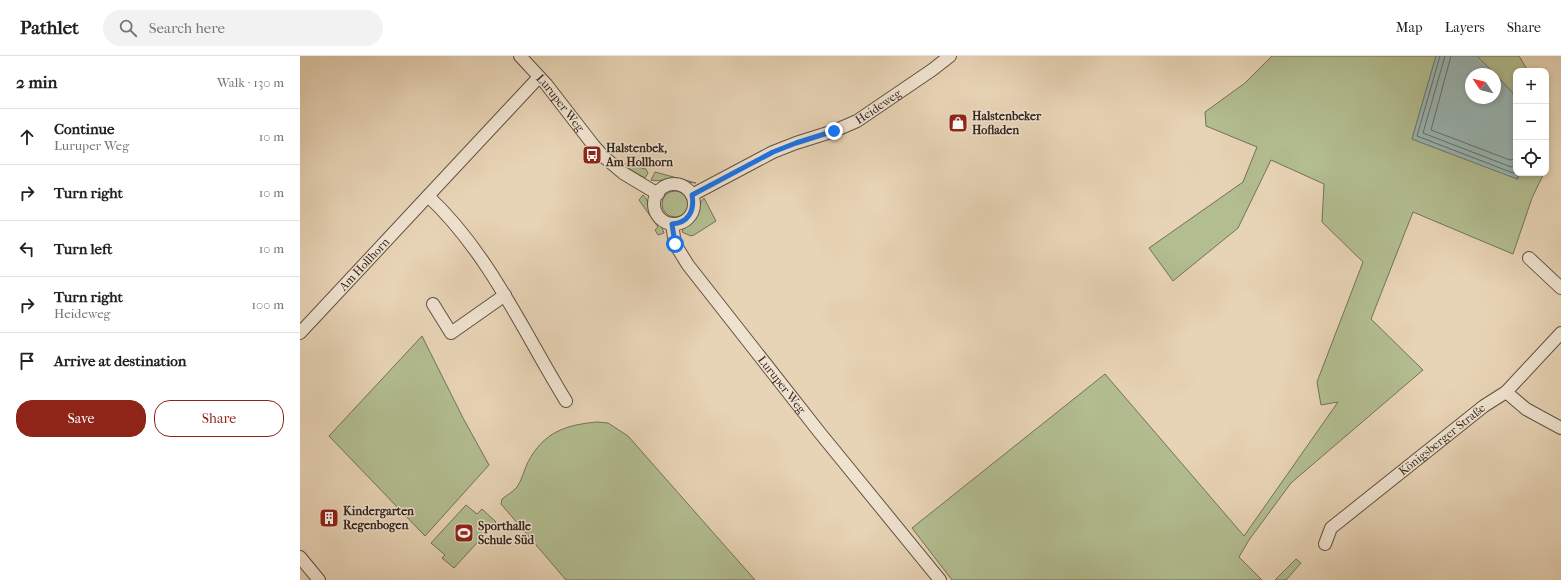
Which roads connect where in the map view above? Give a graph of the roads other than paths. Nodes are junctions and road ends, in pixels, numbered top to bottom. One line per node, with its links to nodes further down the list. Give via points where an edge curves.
1 (520, 56): 3 (street, Luruper Weg)
2 (950, 56): 5 (street, Heideweg, via 857,121 773,152)
3 (539, 77): 4 (street, Luruper Weg, via 604,157 623,173); 6 (street, Am Hollhorn)
4 (658, 194): 5 (street, via 662,188 676,184 689,190); 7 (street, via 655,212 665,222)
5 (692, 195): 7 (street, via 693,209 690,215 679,224)
6 (428, 196): 10 (street, via 455,224); 12 (street, Am Hollhorn)
7 (672, 224): 20 (street, Luruper Weg, via 675,244 688,264 820,433)
8 (1529, 258): 9 (street)
9 (1561, 288)
10 (504, 295): 11 (street, via 451,333); 15 (street)
11 (433, 304)
12 (300, 333)
13 (1561, 333): 14 (street, Königsberger Straße)
14 (1506, 392): 16 (street, via 1526,409); 17 (street, Königsberger Straße, via 1484,406 1331,528)
15 (566, 401)
16 (1561, 428)
17 (1325, 544)
18 (300, 557): 19 (street)
19 (320, 580)
20 (940, 580)

